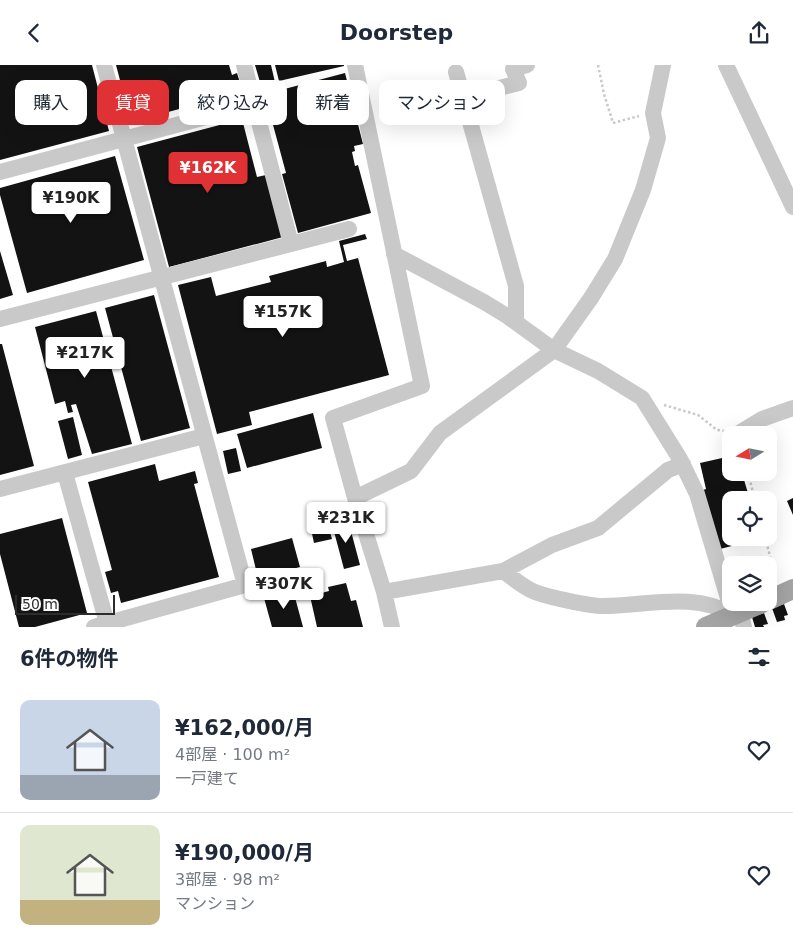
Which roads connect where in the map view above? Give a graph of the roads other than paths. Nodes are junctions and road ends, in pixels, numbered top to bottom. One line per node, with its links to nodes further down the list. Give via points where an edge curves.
1 (104, 65): 14 (street)
2 (244, 65): 8 (street)
3 (355, 65): 19 (street)
4 (527, 65): 10 (street, via 513,69 519,83)
5 (663, 65): 23 (street, via 653,113 658,138 643,190 615,259)
6 (726, 65): 16 (street)
7 (456, 72): 9 (street)
8 (248, 80)
9 (459, 80)
10 (505, 87)
11 (179, 125): 14 (street)
12 (260, 125): 18 (street)
13 (472, 125): 22 (street, via 516,286)
14 (125, 140): 15 (street); 20 (street)
15 (0, 172)
16 (793, 207)
17 (349, 229): 18 (street)
18 (291, 244): 20 (street)
19 (394, 255): 22 (street); 30 (street, via 422,386 334,418)
20 (162, 276): 21 (street); 26 (street)
21 (0, 319)
22 (516, 322): 23 (street)
23 (554, 350): 27 (street, via 598,371 642,399); 30 (street, via 440,433 411,471)
24 (793, 408): 25 (street)
25 (751, 426)
26 (204, 436): 28 (street); 35 (street, via 245,585)
27 (683, 463): 31 (street, via 668,470 598,527 552,545); 34 (street, via 697,494)
28 (64, 473): 29 (street); 35 (street)
29 (0, 489)
30 (355, 498): 32 (street)
31 (504, 571): 32 (street); 34 (street, via 534,592 601,606 676,602 709,604)
32 (384, 592): 36 (street)
33 (751, 611): 34 (main road)
34 (739, 618): 37 (main road)
35 (103, 626)
36 (392, 627)
37 (706, 627)

